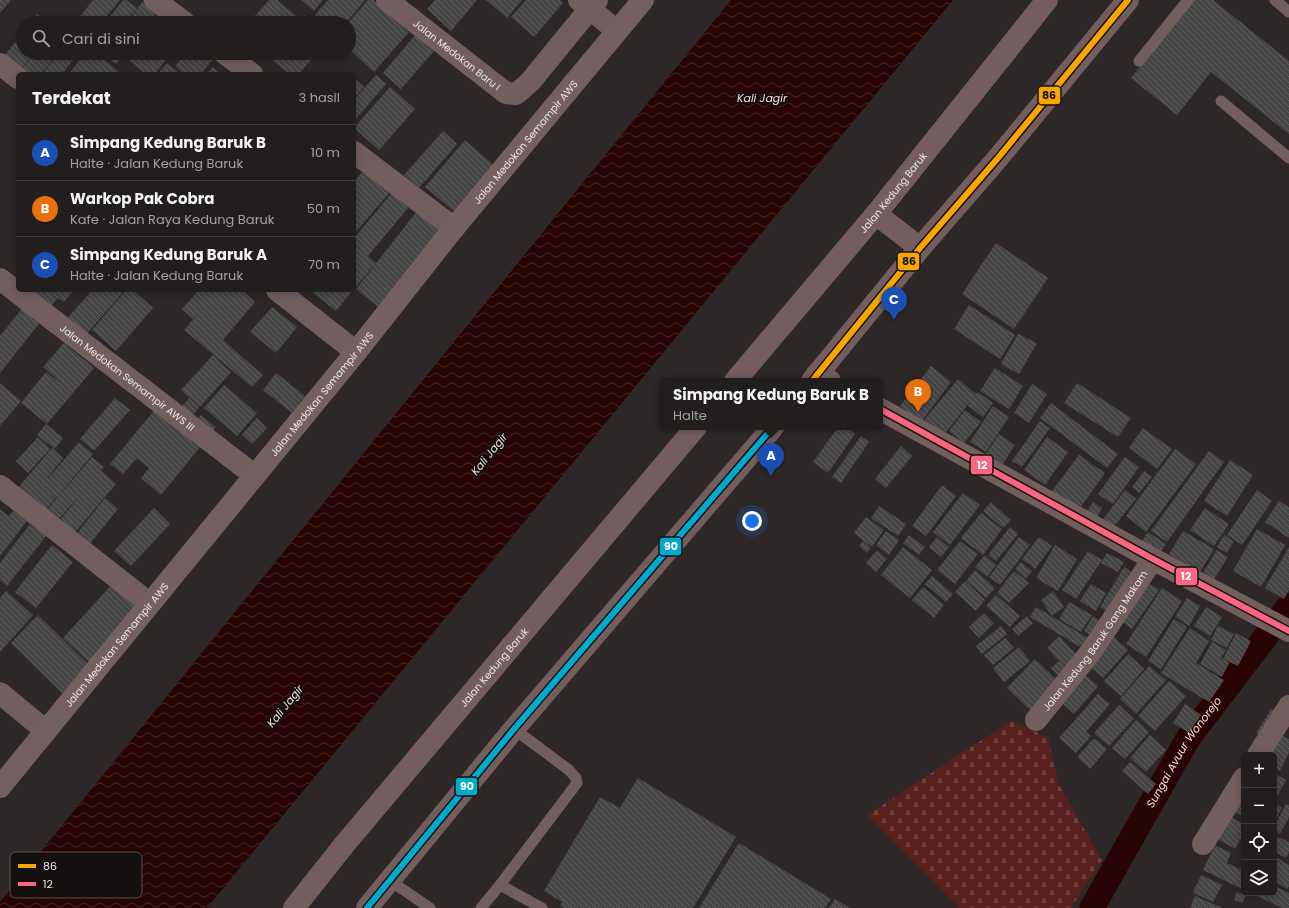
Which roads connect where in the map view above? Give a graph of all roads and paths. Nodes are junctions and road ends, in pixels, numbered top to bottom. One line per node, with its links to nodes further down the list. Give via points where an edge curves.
1 (155, 0): 10 (street)
2 (388, 0): 8 (street, Jalan Medokan Baru I, via 506,93 516,94 530,82)
3 (643, 0): 11 (street, Jalan Medokan Semampir AWS)
4 (1048, 0): 20 (main road, Jalan Kedung Baruk)
5 (1128, 0): 22 (main road)
6 (1188, 0): 13 (lane)
7 (1275, 0): 9 (lane)
8 (588, 3): 11 (street)
9 (1289, 12)
10 (176, 16)
11 (617, 31): 21 (street, Jalan Medokan Semampir AWS)
12 (233, 60): 15 (street)
13 (1139, 61)
14 (0, 64): 16 (street)
15 (249, 72)
16 (16, 76)
17 (1221, 101): 19 (lane)
18 (356, 154): 21 (street)
19 (1289, 158)
20 (876, 214): 22 (main road); 28 (main road, Jalan Kedung Baruk)
21 (454, 228): 27 (street, Jalan Medokan Semampir AWS)
22 (920, 248): 29 (main road)
23 (0, 279): 24 (street, Jalan Medokan Semampir AWS III)
24 (16, 291)
25 (17, 292): 33 (street, Jalan Medokan Semampir AWS III)
26 (280, 292): 27 (street)
27 (356, 352): 33 (street, Jalan Medokan Semampir AWS)
28 (738, 378)
29 (821, 378)
30 (883, 411): 35 (street)
31 (693, 430): 49 (main road, Jalan Kedung Baruk, via 344,845)
32 (770, 430): 41 (main road)
33 (254, 476): 36 (street, Jalan Medokan Semampir AWS)
34 (0, 486): 36 (street)
35 (1153, 559): 37 (street); 40 (street, Jalan Kedung Baruk Gang Makam, via 1090,652)
36 (149, 603): 42 (street, Jalan Medokan Semampir AWS)
37 (1289, 631)
38 (0, 693): 42 (street)
39 (1286, 718): 43 (street)
40 (1036, 720)
41 (514, 729): 47 (main road); 48 (lane, via 569,770 577,783)
42 (46, 731): 45 (street, Jalan Medokan Semampir AWS)
43 (1260, 752)
44 (1241, 783): 46 (street)
45 (0, 787)
46 (1203, 844)
47 (389, 880): 50 (main road); 51 (lane)
48 (500, 885): 52 (lane); 53 (lane)
49 (294, 908)
50 (367, 908)
51 (430, 908)
52 (481, 908)
53 (542, 908)

